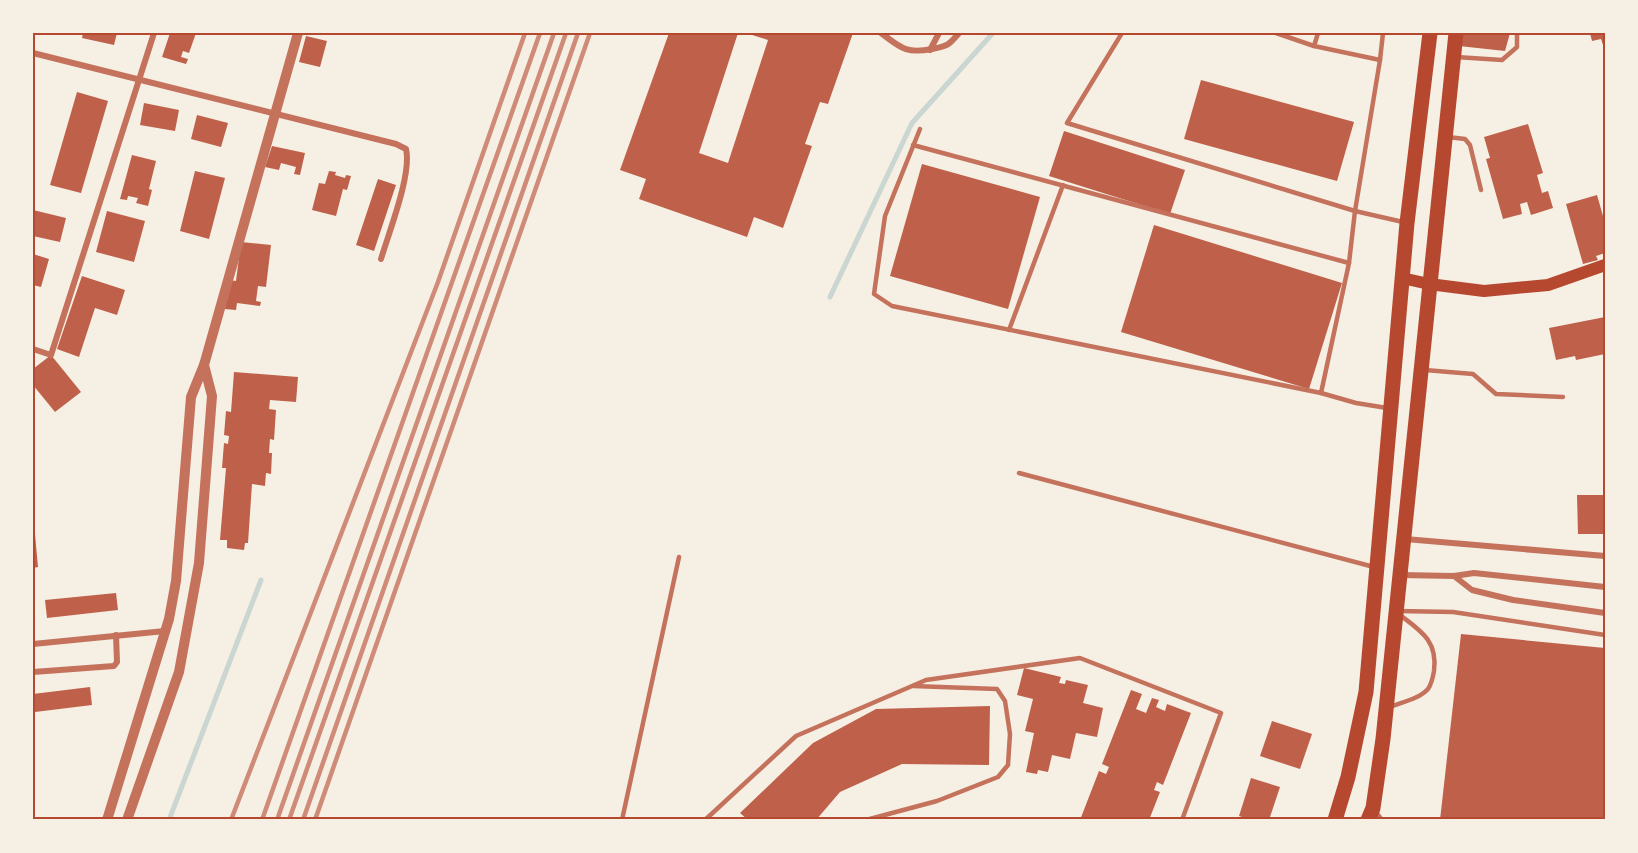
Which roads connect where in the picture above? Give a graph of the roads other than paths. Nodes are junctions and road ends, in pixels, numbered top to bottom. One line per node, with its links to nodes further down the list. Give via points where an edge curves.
1 (154, 33): 18 (street)
2 (298, 33): 19 (street)
3 (881, 33): 14 (street, via 908,50)
4 (939, 33): 14 (street)
5 (959, 33): 14 (street, via 948,46)
6 (1122, 33): 25 (lane, via 1067,123)
7 (1276, 33): 13 (lane)
8 (1318, 33): 13 (lane)
9 (1383, 33): 17 (lane)
10 (1430, 33): 26 (main road)
11 (1456, 33): 16 (main road)
12 (1517, 33): 16 (lane, via 1517,47 1502,60)
13 (1314, 46): 17 (lane)
14 (930, 50)
15 (33, 52): 18 (street)
16 (1453, 57): 21 (main road)
17 (1380, 60): 25 (lane)
18 (139, 79): 19 (street); 33 (street, via 51,355)
19 (274, 113): 27 (street, via 406,149 405,175); 34 (street)
20 (920, 129): 22 (lane)
21 (1445, 136): 24 (lane, via 1466,139); 31 (main road)
22 (913, 145): 23 (lane); 32 (lane, via 885,216 874,294 892,306)
23 (1063, 185): 28 (lane); 32 (lane)
24 (1481, 190)
25 (1354, 211): 26 (lane); 28 (lane)
26 (1407, 223): 30 (main road)
27 (381, 259)
28 (1349, 263): 36 (lane)
29 (1605, 265): 31 (main road, via 1548,285 1484,291)
30 (1402, 278): 31 (main road); 38 (main road)
31 (1429, 284): 35 (main road)
32 (1009, 330): 36 (lane)
33 (33, 349)
34 (204, 365): 49 (street, via 191,397 176,580); 58 (street, via 212,396 199,563 179,672)
35 (1422, 370): 37 (lane, via 1473,374 1496,394); 40 (main road)
36 (1321, 393): 38 (lane)
37 (1563, 397)
38 (1390, 408): 43 (main road)
39 (1019, 473): 43 (lane)
40 (1403, 538): 41 (street); 44 (main road)
41 (1605, 556)
42 (679, 557): 59 (lane)
43 (1376, 567): 63 (main road, via 1366,692)
44 (1399, 575): 45 (street); 47 (main road)
45 (1454, 576): 46 (street, via 1474,573); 48 (street, via 1472,590)
46 (1605, 587)
47 (1395, 611): 50 (lane, via 1453,612); 55 (main road); 55 (lane, via 1423,633 1435,659 1427,690)
48 (1605, 613)
49 (165, 631): 51 (street); 57 (street)
50 (1605, 634)
51 (116, 635): 52 (street); 53 (street, via 114,666)
52 (33, 644)
53 (33, 672)
54 (910, 686): 60 (lane, via 796,736); 61 (lane, via 997,689 1005,701 1010,734 1008,765 998,777 937,801); 62 (lane, via 926,680 1080,658 1221,713)
55 (1386, 709): 56 (main road)
56 (1374, 816)
57 (107, 820)
58 (127, 820)
59 (622, 820)
60 (705, 820)
61 (866, 820)
62 (1182, 820)
63 (1335, 820)

